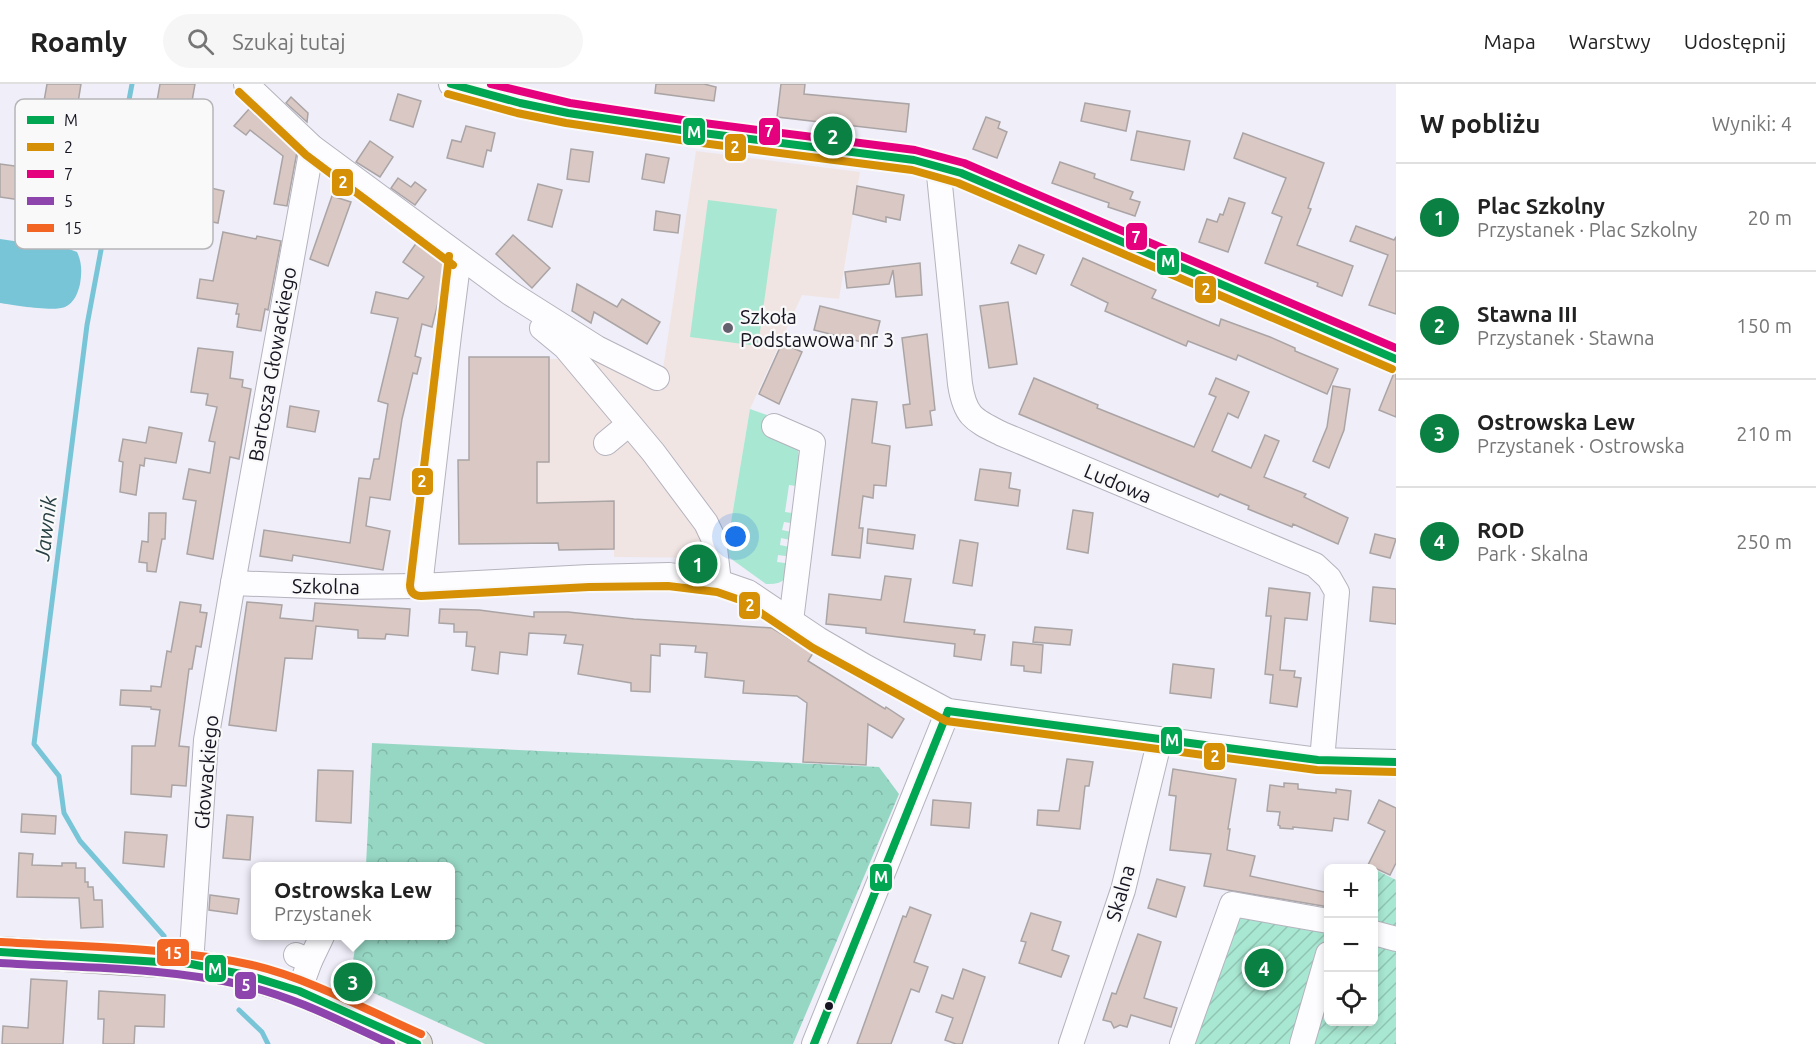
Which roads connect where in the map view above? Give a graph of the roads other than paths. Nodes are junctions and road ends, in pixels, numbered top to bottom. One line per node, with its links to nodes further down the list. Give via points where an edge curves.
1 (452, 84): 4 (street, via 568,113)
2 (261, 89): 3 (street)
3 (312, 147): 5 (street); 13 (street, Bartosza Głowackiego)
4 (938, 165): 7 (street); 18 (street, Ludowa, via 959,378 966,408 978,423 1315,565 1329,578 1337,592)
5 (459, 257): 6 (street); 14 (street)
6 (519, 299): 8 (street, via 597,348); 9 (street)
7 (1396, 359)
8 (657, 378)
9 (629, 424): 11 (street); 12 (street, via 706,524 714,540)
10 (774, 426): 15 (street, via 813,443)
11 (606, 443)
12 (719, 582): 14 (street, Szkolna, via 669,575); 15 (street, Szkolna, via 748,592)
13 (232, 583): 14 (street, Szkolna); 25 (street, Głowackiego, via 206,740)
14 (420, 586)
15 (791, 621): 16 (street, Szkolna)
16 (948, 711): 17 (street); 29 (street)
17 (1160, 739): 18 (street); 30 (street, Skalna, via 1123,890)
18 (1322, 760): 19 (street)
19 (1396, 762)
20 (1324, 920): 31 (street, via 1232,904)
21 (1378, 934): 22 (street)
22 (1396, 939)
23 (319, 940): 27 (street, via 303,958)
24 (0, 952): 25 (main road)
25 (191, 964): 27 (main road, via 241,973)
26 (1324, 971): 32 (street)
27 (299, 991): 28 (main road)
28 (417, 1044)
29 (814, 1044)
30 (1071, 1044)
31 (1182, 1044)
32 (1302, 1044)

